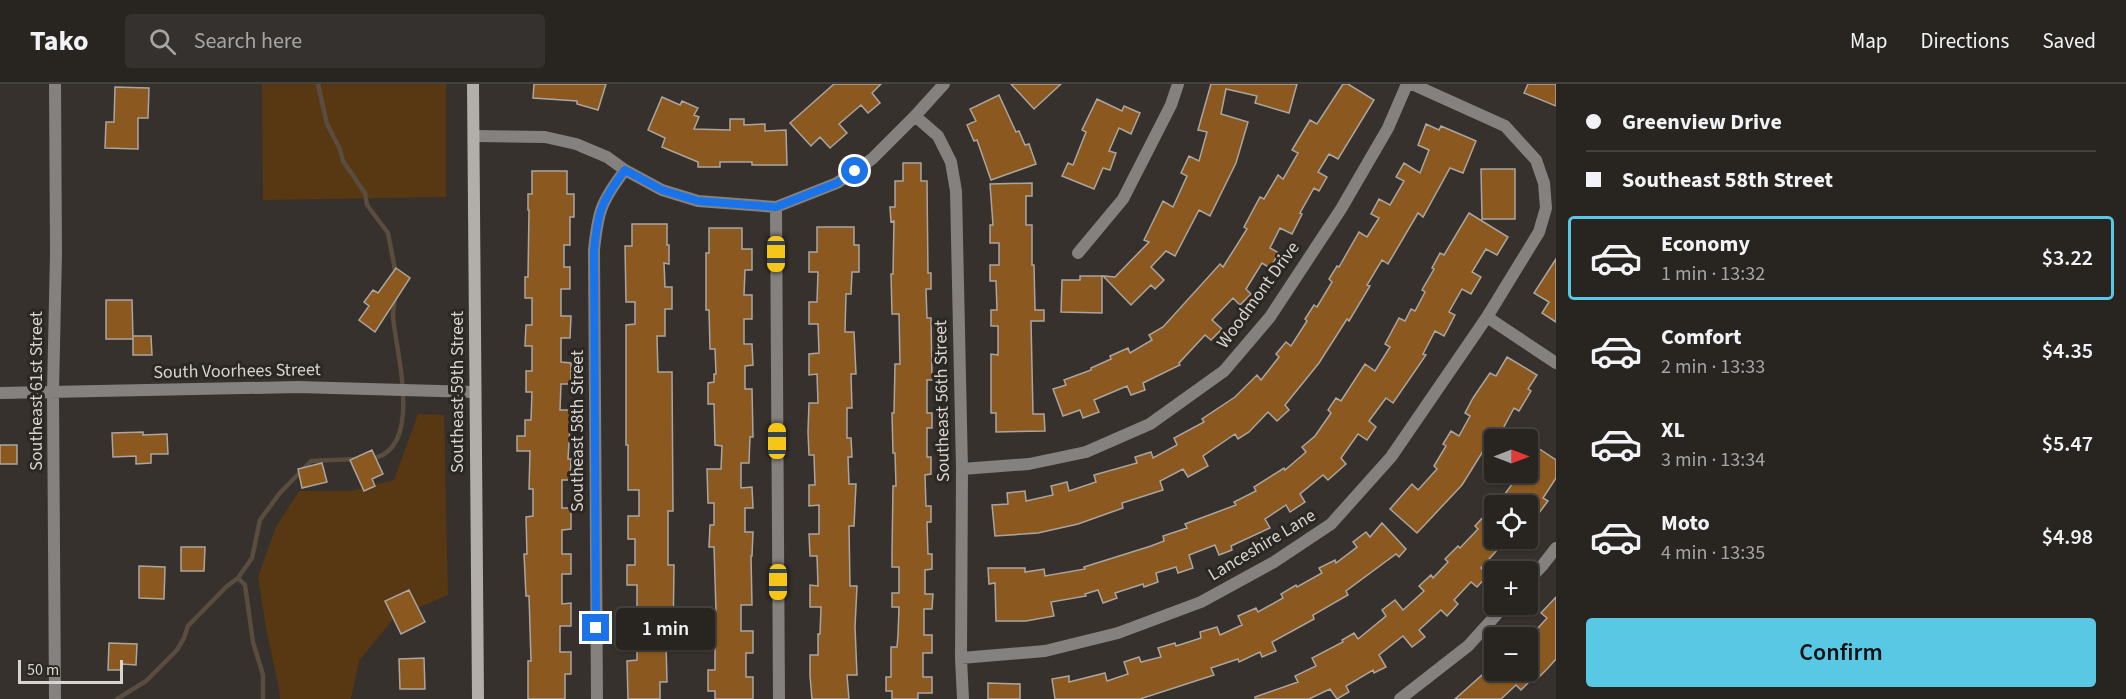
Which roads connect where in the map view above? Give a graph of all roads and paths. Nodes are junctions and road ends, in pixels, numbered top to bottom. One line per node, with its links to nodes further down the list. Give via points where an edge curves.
1 (55, 84): 14 (street, Southeast 61st Street)
2 (473, 84): 8 (main road, Southeast 59th Street)
3 (944, 84): 7 (street)
4 (1178, 84): 11 (street, via 1124,199)
5 (1407, 84): 17 (street, Woodmont Drive, via 1388,128 1341,209 1269,317 1224,372 1150,424 1086,452 1029,464)
6 (1412, 84): 12 (street, Lanceshire Lane, via 1505,126 1536,160 1544,183 1545,208 1539,232)
7 (915, 116): 10 (street, via 872,159 837,183); 17 (street, Southeast 56th Street, via 938,136 951,162 956,191)
8 (474, 136): 9 (street, via 545,137 576,144 607,157); 15 (main road, Southeast 59th Street)
9 (625, 170): 10 (street, via 662,190 698,201); 24 (street, Southeast 58th Street, via 597,217 594,250)
10 (776, 207): 25 (street)
11 (1078, 253)
12 (1487, 317): 13 (street); 21 (street, Lanceshire Lane, via 1391,457 1331,524 1274,562 1201,602 1118,633 1045,651)
13 (1556, 363)
14 (53, 392): 15 (street, South Voorhees Street, via 298,387); 16 (street, South Voorhees Street); 22 (street, Southeast 61st Street)
15 (474, 392): 23 (main road, Southeast 59th Street)
16 (0, 393)
17 (962, 469): 21 (street, Southeast 56th Street)
18 (1556, 548): 19 (street)
19 (1538, 570)
20 (1496, 615): 27 (street, via 1467,646)
21 (961, 658): 26 (street, Southeast 56th Street)
22 (55, 699)
23 (478, 699)
24 (597, 699)
25 (779, 699)
26 (963, 699)
27 (1400, 699)

